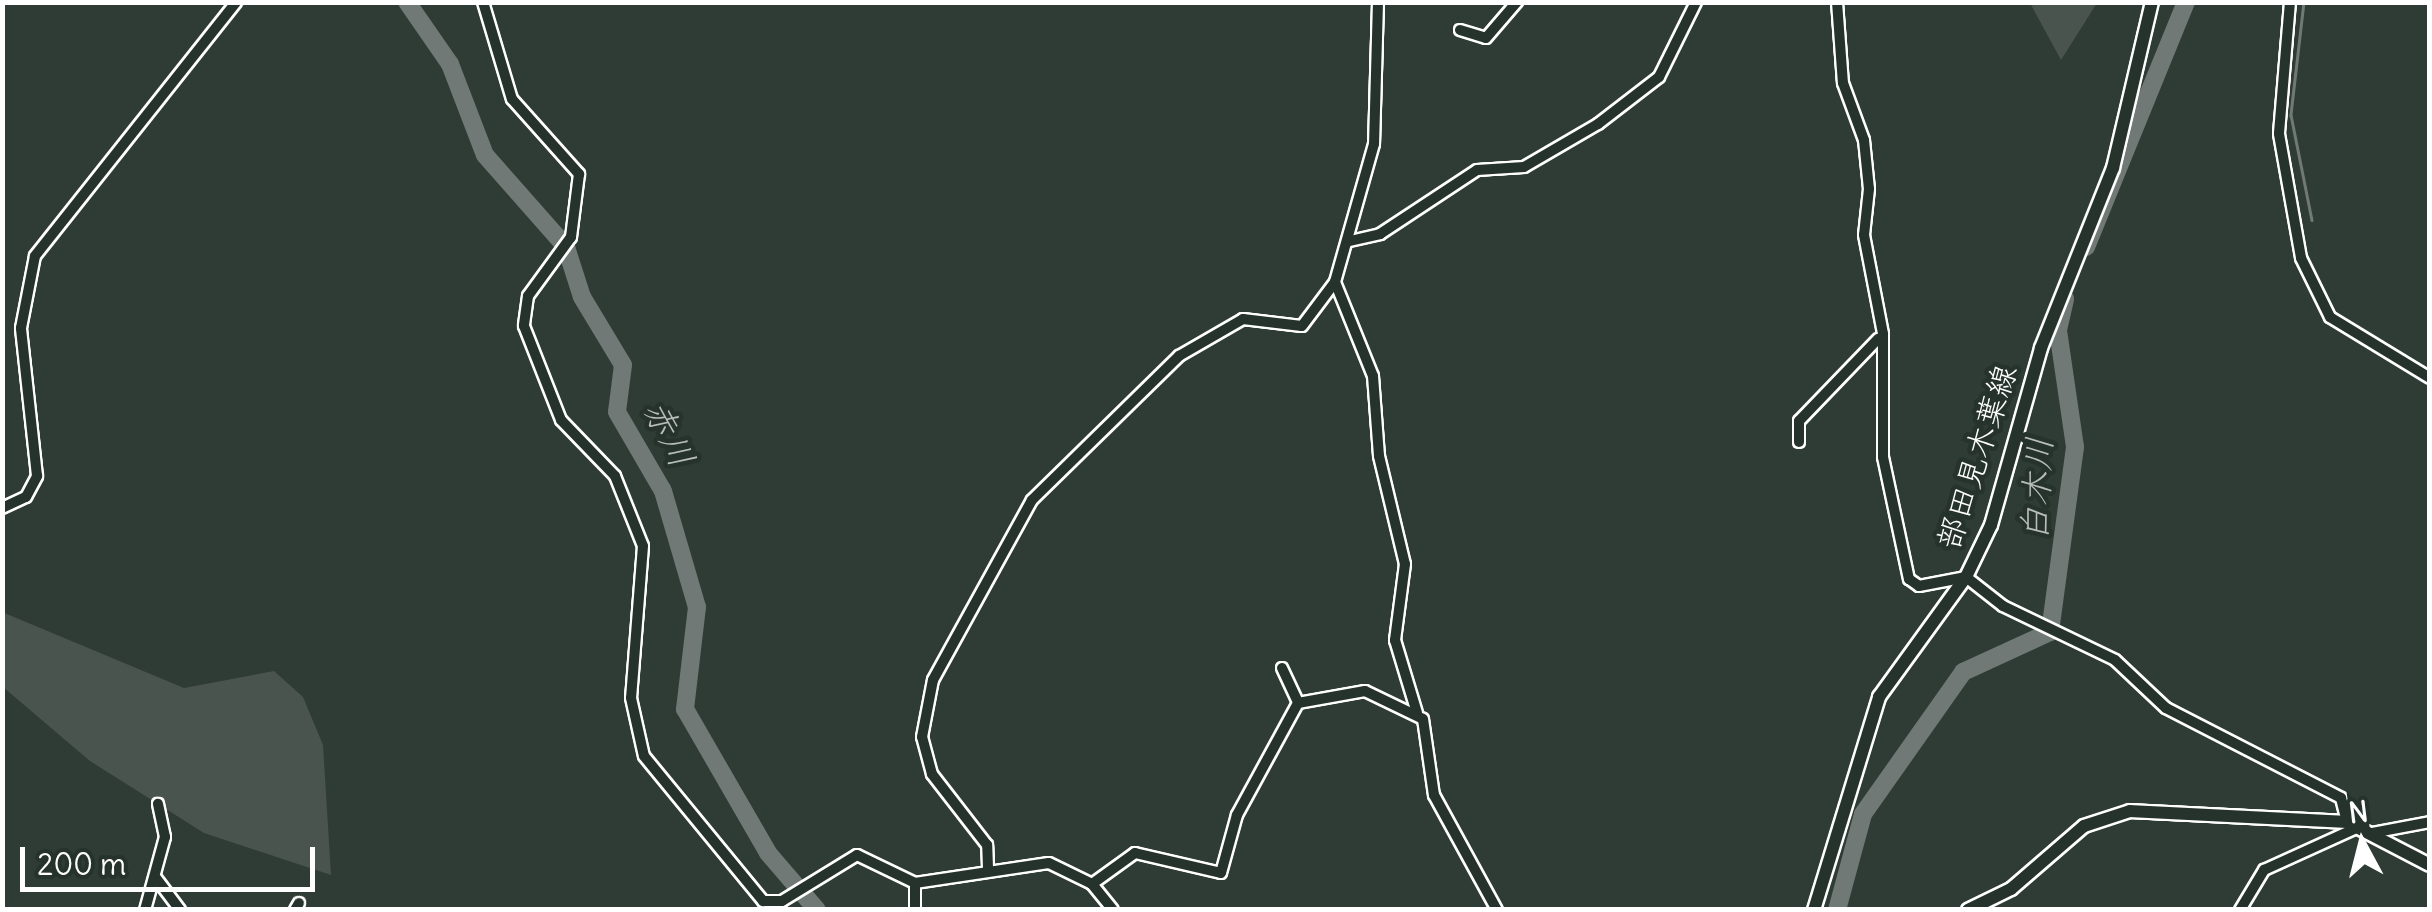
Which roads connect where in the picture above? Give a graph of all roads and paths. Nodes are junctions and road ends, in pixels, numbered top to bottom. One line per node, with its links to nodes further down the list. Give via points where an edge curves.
1 (236, 2): 15 (street, via 36,256 21,328 37,476 26,496)
2 (483, 2): 26 (street, via 512,99 579,174 571,237 528,296 524,326 561,420 615,476 643,546 631,698 644,756 763,901 782,902 850,855)
3 (1378, 2): 10 (street, via 1378,110)
4 (1517, 2): 9 (street, via 1486,38)
5 (1696, 2): 10 (street, via 1659,78 1598,124 1524,167 1477,170 1380,234)
6 (1838, 2): 12 (street, via 1842,83 1864,140 1864,235)
7 (2152, 2): 16 (main road, 部田見木葉線, via 2113,168)
8 (2290, 2): 13 (street, via 2279,134 2301,258 2330,316)
9 (1460, 30)
10 (1350, 241): 11 (street)
11 (1334, 282): 19 (street, via 1373,376 1379,456 1405,564 1394,640); 24 (street, via 1302,326 1243,319 1179,356 1032,500 934,680 922,737 932,774 988,845)
12 (1878, 338): 14 (street, via 1799,421); 16 (street, via 1883,457 1904,566 1920,586)
13 (2430, 378)
14 (1799, 442)
15 (2, 508)
16 (1966, 577): 22 (street, via 2114,660 2166,708 2341,798); 33 (main road, 部田見木葉線, via 1880,697)
17 (1282, 668): 18 (street)
18 (1298, 703): 19 (street, via 1359,690); 27 (street, via 1237,815 1220,873 1135,852)
19 (1417, 714): 32 (street, via 1431,735 1434,795)
20 (158, 804): 25 (street, via 165,837)
21 (2430, 822): 22 (street)
22 (2359, 828): 23 (main road); 34 (main road, via 2101,816 2011,889); 35 (street, via 2264,870)
23 (2430, 866)
24 (988, 868): 26 (street); 27 (street, via 1059,864)
25 (156, 878): 28 (street); 29 (street)
26 (915, 884): 30 (street)
27 (1092, 884): 31 (street)
28 (145, 910)
29 (180, 910)
30 (915, 910)
31 (1113, 910)
32 (1497, 910)
33 (1814, 910)
34 (1968, 910)
35 (2240, 910)

